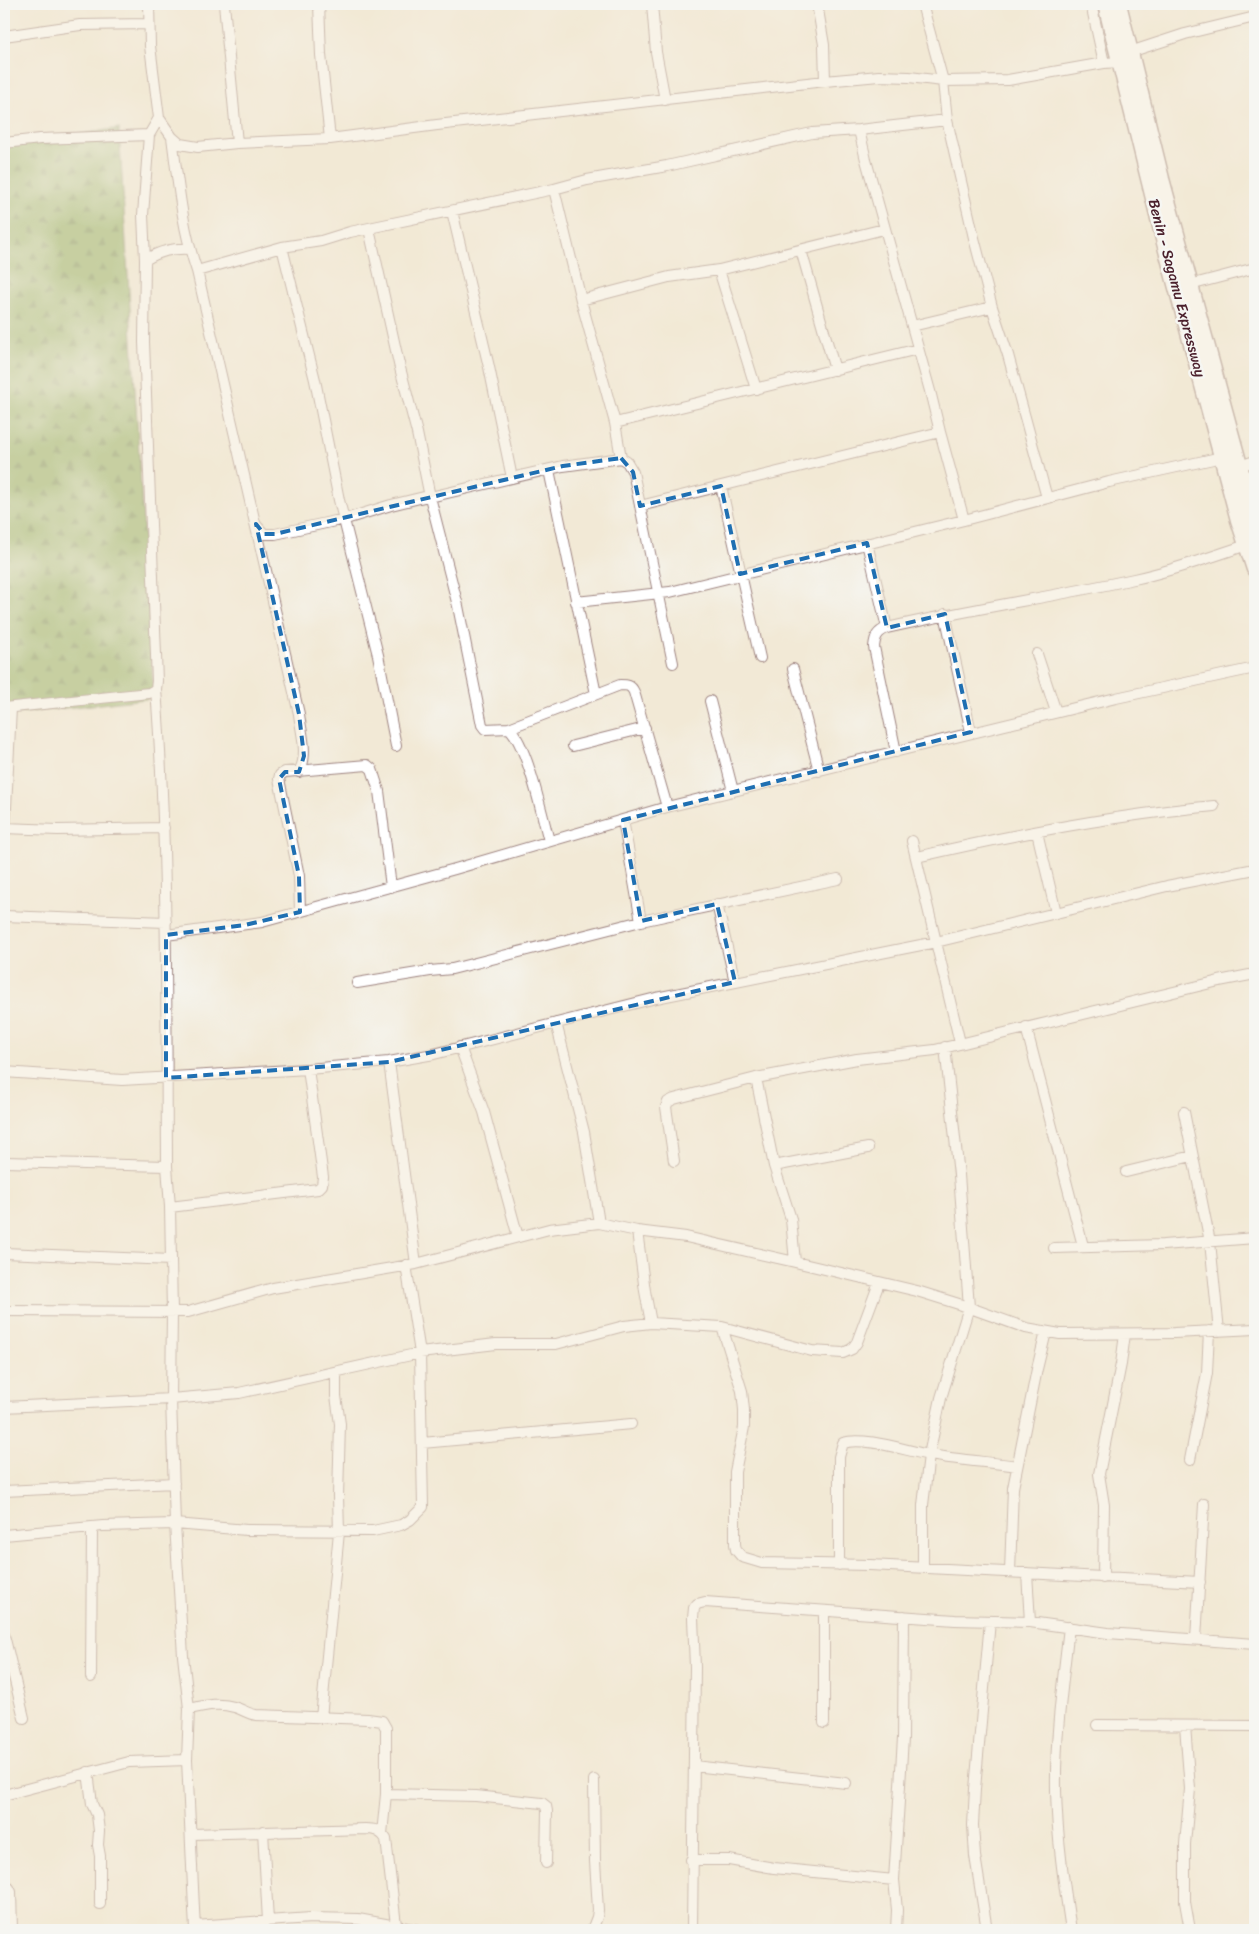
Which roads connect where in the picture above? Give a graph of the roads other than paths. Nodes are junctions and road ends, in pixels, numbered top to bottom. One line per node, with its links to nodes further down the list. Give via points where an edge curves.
1 (149, 4): 11 (street)
2 (224, 4): 24 (street)
3 (319, 4): 22 (street)
4 (652, 4): 16 (street)
5 (817, 4): 14 (street, via 824,45)
6 (922, 4): 15 (street)
7 (1091, 4): 13 (street)
8 (1106, 4): 13 (highway, Benin - Sagamu Expressway)
9 (1118, 4): 13 (highway)
10 (1255, 17): 13 (street, via 1185,34)
11 (148, 24): 12 (street, via 80,25); 17 (street)
12 (4, 36)
13 (1118, 59): 15 (street, via 1008,80); 36 (highway, via 1161,179); 45 (highway, Benin - Sagamu Expressway)
14 (825, 81): 15 (street, via 879,76); 16 (street)
15 (943, 81): 18 (street)
16 (665, 100): 22 (street)
17 (159, 118): 20 (street); 21 (street)
18 (947, 120): 19 (street); 38 (street)
19 (859, 130): 25 (street, via 812,133); 28 (street)
20 (149, 135): 23 (street); 32 (street, via 143,215)
21 (172, 137): 24 (street, via 180,144 198,147); 30 (street)
22 (330, 140): 24 (street)
23 (4, 143)
24 (238, 143)
25 (554, 189): 26 (street); 37 (street)
26 (452, 211): 27 (street); 50 (street)
27 (369, 228): 29 (street); 52 (street)
28 (884, 229): 31 (street); 39 (street)
29 (282, 247): 35 (street); 55 (street, via 315,380)
30 (190, 250): 32 (street, via 177,248 159,252); 35 (street)
31 (801, 250): 34 (street); 41 (street)
32 (145, 260): 72 (street, via 144,342)
33 (1255, 268): 36 (street)
34 (719, 270): 37 (street, via 669,277); 42 (street)
35 (197, 271): 57 (street)
36 (1190, 285): 48 (highway)
37 (581, 300): 43 (street)
38 (992, 307): 39 (street); 53 (street)
39 (912, 326): 40 (street)
40 (918, 350): 41 (street); 44 (street)
41 (835, 370): 42 (street)
42 (756, 389): 43 (street)
43 (615, 423): 46 (street)
44 (940, 432): 51 (street); 56 (street)
45 (1222, 457): 53 (street); 60 (highway, Benin - Sagamu Expressway)
46 (621, 458): 49 (street); 54 (street, via 633,472)
47 (1255, 461): 48 (street)
48 (1239, 466): 58 (highway)
49 (549, 470): 50 (street); 64 (street)
50 (512, 478): 52 (street)
51 (721, 486): 54 (street); 62 (street)
52 (430, 497): 55 (street); 77 (street, via 458,606 482,725 485,730)
53 (1047, 498): 56 (street)
54 (640, 506): 63 (street)
55 (344, 519): 57 (street, via 274,534 264,534); 80 (street, via 378,655)
56 (964, 520): 59 (street)
57 (256, 524): 84 (street, via 299,714 304,756)
58 (1255, 524)
59 (867, 542): 62 (street); 66 (street)
60 (1247, 545): 61 (highway, Benin - Sagamu Expressway); 65 (street, via 1134,579)
61 (1255, 569)
62 (740, 574): 63 (street); 68 (street)
63 (658, 594): 64 (street); 69 (street)
64 (576, 602): 73 (street)
65 (946, 614): 66 (street); 79 (street)
66 (887, 628): 82 (street, via 875,638 874,647)
67 (1037, 654): 76 (street)
68 (760, 658)
69 (673, 663)
70 (1255, 668): 76 (street)
71 (793, 669): 83 (street)
72 (156, 689): 75 (street, via 149,693); 90 (street)
73 (596, 694): 77 (street); 78 (street, via 620,685 632,687)
74 (710, 701): 85 (street)
75 (7, 708): 89 (street)
76 (1056, 712): 79 (street)
77 (509, 728): 92 (street, via 515,733 530,771)
78 (644, 728): 81 (street); 87 (street)
79 (971, 732): 82 (street)
80 (396, 746)
81 (573, 746)
82 (896, 752): 83 (street)
83 (818, 771): 85 (street)
84 (299, 772): 97 (street, via 367,765 372,769 379,791); 99 (street, via 285,772 279,779 299,876)
85 (733, 791): 87 (street)
86 (1214, 806): 91 (street, via 1120,816)
87 (667, 807): 88 (street)
88 (623, 820): 92 (street); 102 (street)
89 (4, 828): 90 (street)
90 (164, 828): 103 (street)
91 (1038, 832): 94 (street); 100 (street)
92 (549, 841): 97 (street)
93 (912, 842): 94 (street)
94 (917, 858): 105 (street)
95 (1255, 869): 100 (street)
96 (838, 879): 98 (street)
97 (391, 887): 99 (street)
98 (717, 904): 102 (street); 107 (street)
99 (300, 912): 104 (street, via 245,925)
100 (1056, 913): 105 (street)
101 (4, 916): 103 (street)
102 (641, 921): 108 (street, via 452,969)
103 (166, 922): 104 (street)
104 (166, 934): 117 (street)
105 (936, 942): 107 (street); 111 (street)
106 (1255, 974): 110 (street)
107 (735, 982): 109 (street)
108 (357, 983)
109 (556, 1023): 112 (street); 128 (street, via 584,1132)
110 (1026, 1027): 111 (street); 133 (street)
111 (960, 1043): 113 (street)
112 (460, 1047): 114 (street); 130 (street, via 484,1112)
113 (945, 1047): 118 (street); 140 (street)
114 (388, 1062): 115 (street); 138 (street)
115 (308, 1069): 117 (street); 127 (street, via 324,1177 318,1189)
116 (4, 1072): 117 (street, via 122,1080)
117 (166, 1078): 124 (street)
118 (756, 1078): 122 (street, via 668,1102); 125 (street)
119 (1184, 1112): 121 (street)
120 (868, 1148): 125 (street)
121 (1192, 1156): 126 (street); 132 (street)
122 (674, 1161)
123 (4, 1162): 124 (street)
124 (167, 1166): 127 (street)
125 (774, 1166): 137 (street, via 791,1219)
126 (1126, 1172)
127 (170, 1207): 136 (street)
128 (599, 1223): 129 (street); 130 (street, via 549,1229)
129 (637, 1231): 137 (street, via 686,1236); 143 (street)
130 (518, 1237): 138 (street)
131 (1255, 1238): 132 (street)
132 (1210, 1242): 133 (street); 146 (street)
133 (1083, 1246): 134 (street)
134 (1054, 1248)
135 (4, 1253): 136 (street)
136 (171, 1260): 142 (street)
137 (795, 1262): 139 (street)
138 (411, 1265): 142 (street, via 273,1288 188,1312); 149 (street)
139 (880, 1282): 140 (street); 144 (street, via 857,1342 852,1349 843,1352 812,1351)
140 (969, 1307): 147 (street); 155 (street, via 941,1398)
141 (4, 1311): 142 (street)
142 (172, 1312): 151 (street)
143 (651, 1323): 144 (street); 149 (street, via 624,1326 556,1344 496,1344)
144 (722, 1327): 165 (street, via 742,1391 744,1410 735,1472 736,1550 745,1559 762,1563)
145 (1255, 1329): 146 (street)
146 (1214, 1331): 148 (street); 156 (street)
147 (1046, 1332): 148 (street); 157 (street)
148 (1125, 1334): 169 (street, via 1099,1474 1104,1505)
149 (420, 1353): 150 (street); 154 (street)
150 (336, 1372): 151 (street, via 249,1392); 163 (street, via 340,1424)
151 (171, 1399): 152 (street); 158 (street)
152 (4, 1406)
153 (631, 1424): 154 (street)
154 (422, 1443): 163 (street, via 423,1507 401,1525 374,1531)
155 (929, 1455): 157 (street); 165 (street, via 850,1440 843,1443 839,1457); 166 (street, via 923,1505)
156 (1190, 1460)
157 (1017, 1466): 167 (street, via 1013,1488)
158 (174, 1483): 159 (street); 161 (street)
159 (4, 1491)
160 (1204, 1504): 170 (street)
161 (175, 1524): 162 (street); 163 (street); 180 (street)
162 (92, 1527): 164 (street); 179 (street)
163 (339, 1532): 182 (street)
164 (4, 1535)
165 (839, 1565): 166 (street)
166 (924, 1568): 167 (street)
167 (1010, 1572): 168 (street)
168 (1028, 1573): 169 (street); 174 (street)
169 (1103, 1578): 170 (street)
170 (1200, 1582): 177 (street)
171 (824, 1612): 172 (street); 183 (street); 188 (street, via 697,1604 693,1618)
172 (904, 1616): 173 (street); 199 (street, via 903,1738)
173 (990, 1621): 174 (street); 210 (street, via 973,1825)
174 (1030, 1622): 175 (street)
175 (1069, 1627): 177 (street); 211 (street, via 1058,1727 1056,1789 1060,1857)
176 (4, 1635): 181 (street)
177 (1196, 1639): 178 (street)
178 (1255, 1644)
179 (91, 1677)
180 (189, 1709): 182 (street, via 224,1705 246,1714); 187 (street)
181 (24, 1718)
182 (321, 1718): 193 (street, via 382,1721 386,1728)
183 (824, 1723)
184 (1097, 1725): 185 (street)
185 (1185, 1726): 186 (street); 212 (street, via 1190,1788 1185,1844 1185,1902)
186 (1255, 1726)
187 (187, 1760): 189 (street, via 129,1762); 195 (street)
188 (694, 1766): 191 (street); 197 (street)
189 (88, 1772): 192 (street); 201 (street, via 99,1831)
190 (594, 1780): 207 (street, via 598,1910)
191 (846, 1783)
192 (4, 1794)
193 (386, 1794): 196 (street); 198 (street, via 476,1796 542,1803 547,1812)
194 (263, 1831): 195 (street); 196 (street, via 365,1828); 202 (street)
195 (192, 1834): 204 (street)
196 (382, 1834): 203 (street, via 388,1850)
197 (691, 1860): 199 (street, via 729,1860 774,1868); 208 (street)
198 (546, 1863)
199 (894, 1880): 209 (street)
200 (4, 1887): 205 (street, via 11,1892)
201 (100, 1904)
202 (268, 1921): 203 (street, via 358,1919); 204 (street)
203 (396, 1925): 206 (street)
204 (195, 1928)
205 (12, 1930)
206 (418, 1930)
207 (592, 1930)
208 (692, 1930)
209 (896, 1930)
210 (987, 1930)
211 (1071, 1930)
212 (1190, 1930)

